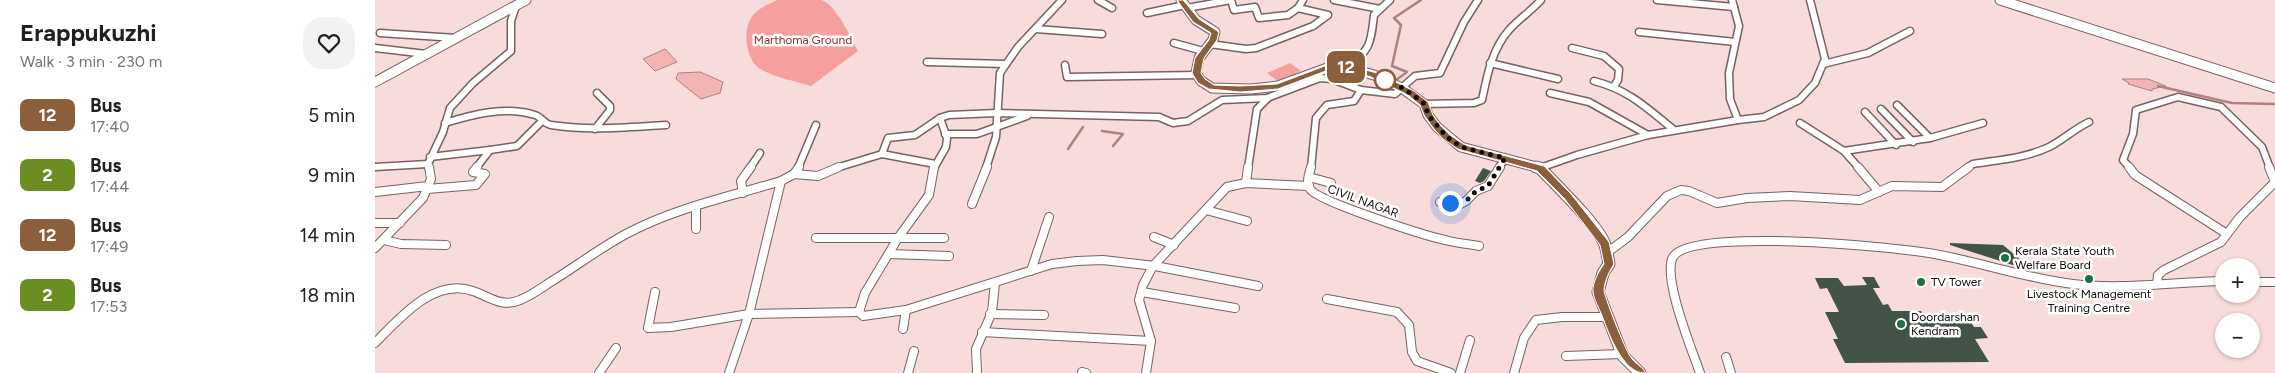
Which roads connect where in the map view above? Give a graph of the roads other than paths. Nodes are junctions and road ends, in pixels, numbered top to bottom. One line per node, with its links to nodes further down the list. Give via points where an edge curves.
1 (526, 0): 14 (main road)
2 (1062, 0): 21 (street)
3 (1098, 0): 16 (street)
4 (1303, 0): 17 (street)
5 (1334, 0): 18 (street)
6 (1390, 0): 18 (street)
7 (1478, 0): 45 (street, via 1474,2 1440,72 1415,76)
8 (1541, 0): 36 (street, via 1508,31)
9 (1657, 0): 15 (street)
10 (1732, 0): 15 (street)
11 (1810, 0): 37 (street, via 1825,60)
12 (2000, 0): 46 (main road)
13 (1184, 4): 17 (street, via 1231,0 1234,10 1255,7 1259,18 1288,15); 19 (street); 31 (main road, via 1196,20 1215,32)
14 (516, 6): 27 (main road); 62 (street, via 511,21 511,51 455,100)
15 (1734, 7): 28 (street, via 1739,26)
16 (1112, 8)
17 (1298, 8): 31 (street, via 1328,15 1313,26 1256,48)
18 (1380, 9): 39 (street, via 1374,15 1374,31 1367,50)
19 (1147, 13)
20 (1094, 25): 25 (street)
21 (1036, 29): 25 (street); 35 (street)
22 (1910, 31): 37 (street, via 1868,53)
23 (1639, 32): 28 (street)
24 (380, 33): 27 (street)
25 (1089, 33): 26 (street)
26 (1102, 34)
27 (457, 38): 33 (main road)
28 (1735, 42): 58 (street, via 1729,73 1730,99)
29 (1174, 43): 31 (street)
30 (375, 48): 33 (street)
31 (1207, 48): 40 (main road, via 1198,64)
32 (1572, 48): 44 (street, via 1604,56 1619,69)
33 (426, 54): 43 (main road)
34 (927, 62): 35 (street)
35 (1006, 64): 55 (street, via 1001,72)
36 (1489, 64): 41 (street); 51 (street, via 1482,100)
37 (1823, 64): 58 (street, via 1815,83 1799,100 1764,117)
38 (1065, 65): 40 (street, via 1067,77)
39 (1346, 67): 40 (main road, via 1330,67 1278,86 1251,89 1212,88); 45 (main road)
40 (1198, 75)
41 (1558, 79)
42 (1594, 81): 44 (street)
43 (375, 82)
44 (1614, 86): 68 (street)
45 (1403, 88): 47 (street, via 1389,95); 51 (main road)
46 (2275, 88)
47 (1361, 90): 50 (street, via 1320,78); 84 (street, via 1354,101 1327,105 1316,118)
48 (1550, 92): 70 (street, via 1589,102)
49 (597, 93): 67 (street, via 611,110)
50 (1267, 98): 56 (street, via 1222,100 1189,122 1179,124 1159,117); 86 (street, via 1257,109)
51 (1425, 104): 78 (main road, via 1428,115 1447,137 1461,147)
52 (1897, 105): 71 (street)
53 (1881, 109): 72 (street)
54 (1865, 112): 73 (street)
55 (996, 113): 56 (street); 57 (street); 66 (street)
56 (1031, 114): 66 (street)
57 (940, 118): 69 (street); 77 (street, via 915,134 888,138)
58 (1738, 120): 68 (street)
59 (542, 122): 62 (street, via 538,116 501,110 477,112); 67 (street); 74 (street, via 517,146)
60 (1800, 122): 75 (street)
61 (2089, 122): 91 (street, via 2035,153 1973,164 1942,187 1892,186)
62 (445, 123): 79 (street)
63 (1983, 123): 71 (street)
64 (666, 125): 67 (street)
65 (816, 125): 83 (street)
66 (997, 127): 69 (street, via 977,134); 94 (street)
67 (595, 129)
68 (1674, 130): 70 (street)
69 (945, 134): 80 (street, via 946,147)
70 (1648, 134): 82 (street)
71 (1931, 138): 72 (street)
72 (1913, 142): 73 (street)
73 (1896, 144): 75 (street)
74 (490, 150): 79 (street); 89 (street, via 473,172 485,174 476,185)
75 (1844, 151): 91 (street)
76 (759, 153): 92 (street, via 741,181)
77 (882, 154): 80 (street); 83 (street, via 851,162 818,176)
78 (1505, 158): 82 (main road); 93 (street, via 1488,186 1476,191 1466,201 1460,204)
79 (429, 160): 81 (street); 89 (street, via 431,179)
80 (935, 164): 105 (street, via 929,195)
81 (375, 167)
82 (1540, 168): 112 (main road, via 1590,222)
83 (794, 174): 85 (street)
84 (1309, 177): 87 (street); 88 (street)
85 (781, 181): 92 (street); 129 (street)
86 (1246, 183): 88 (street); 96 (street, via 1227,187)
87 (1331, 183)
88 (1309, 186): 110 (street, CIVIL NAGAR, via 1313,194 1341,206 1444,240)
89 (427, 187): 90 (street); 100 (street, via 423,198)
90 (375, 192)
91 (1879, 192): 112 (street, via 1860,200 1790,196 1717,203 1689,190 1681,190 1667,196)
92 (743, 193): 95 (street)
93 (1440, 202)
94 (972, 204)
95 (696, 208): 101 (street); 137 (street, via 652,221 625,235 516,302 488,300 465,288 440,290 404,314)
96 (1206, 210): 98 (street); 109 (street)
97 (1049, 217): 116 (street)
98 (1247, 221)
99 (375, 223): 100 (street)
100 (400, 223): 107 (street)
101 (696, 229)
102 (2227, 234): 102 (street, via 2275,182 2262,147 2221,107 2177,97 2137,110 2133,134 2123,160 2135,175); 121 (street, via 2221,242 2164,270 2158,276)
103 (1154, 237): 109 (street)
104 (816, 238): 105 (street)
105 (898, 238): 106 (street); 113 (street)
106 (944, 238)
107 (383, 240): 108 (street, via 401,244); 111 (street)
108 (446, 244)
109 (1174, 245): 115 (street)
110 (1479, 246)
111 (375, 248)
112 (1608, 252): 132 (main road, via 1609,264 1598,286)
113 (889, 254): 114 (street); 128 (street, via 865,293)
114 (949, 256)
115 (1153, 266): 116 (street, via 1070,260); 122 (street); 124 (street)
116 (1031, 271): 120 (street)
117 (2215, 281): 121 (street)
118 (2260, 282): 119 (street)
119 (2275, 282)
120 (995, 283): 127 (street); 130 (street)
121 (2157, 284): 152 (street, via 2095,286 2038,279 1929,253 1854,244 1719,242 1690,246 1672,258 1670,278)
122 (1258, 286)
123 (655, 292): 129 (street, via 648,328)
124 (1142, 292): 126 (street); 135 (street, via 1139,300)
125 (1327, 299): 148 (street, via 1397,312 1405,317 1411,328 1413,356 1417,361)
126 (1235, 308)
127 (906, 310): 128 (street, via 863,316); 133 (street)
128 (859, 312): 129 (street)
129 (749, 314): 144 (street)
130 (991, 314): 131 (street); 134 (street)
131 (1044, 315)
132 (1608, 317): 140 (main road); 150 (street, via 1536,320 1524,338)
133 (903, 330)
134 (982, 332): 135 (street); 146 (street, via 976,349)
135 (1151, 340): 147 (street)
136 (1470, 340): 149 (street)
137 (375, 343)
138 (616, 348): 143 (street)
139 (914, 351): 145 (street)
140 (1622, 354): 141 (street); 151 (main road)
141 (1566, 356)
142 (1726, 357): 153 (street)
143 (599, 373)
144 (729, 373)
145 (908, 373)
146 (977, 373)
147 (1146, 373)
148 (1451, 373)
149 (1460, 373)
150 (1514, 373)
151 (1640, 373)
152 (1700, 373)
153 (1731, 373)

